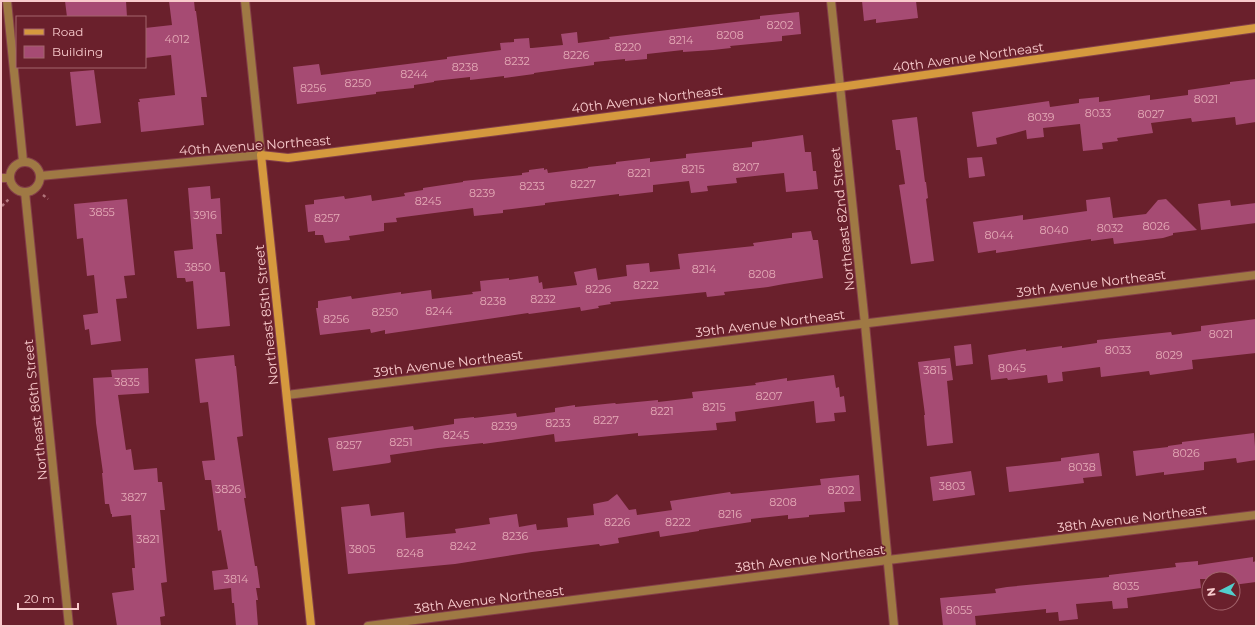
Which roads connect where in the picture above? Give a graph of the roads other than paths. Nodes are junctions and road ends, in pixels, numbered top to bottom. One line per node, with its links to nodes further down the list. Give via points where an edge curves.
1 (7, 1): 7 (street)
2 (245, 1): 6 (street, Northeast 85th Street)
3 (831, 1): 5 (street, Northeast 82nd Street)
4 (1256, 28): 5 (street, 40th Avenue Northeast)
5 (840, 87): 6 (street, 40th Avenue Northeast, via 288,158); 12 (street, Northeast 82nd Street)
6 (261, 155): 8 (street, 40th Avenue Northeast); 13 (street, Northeast 85th Street)
7 (23, 161): 8 (street, via 35,165); 9 (street, via 13,166)
8 (40, 176): 10 (street, via 38,185)
9 (5, 178): 10 (street, via 19,191)
10 (25, 192): 16 (street, Northeast 86th Street)
11 (1256, 275): 12 (street, 39th Avenue Northeast)
12 (865, 324): 13 (street, 39th Avenue Northeast); 15 (street, Northeast 82nd Street)
13 (287, 394): 17 (street, Northeast 85th Street)
14 (1256, 515): 15 (street, 38th Avenue Northeast)
15 (888, 560): 18 (street, 38th Avenue Northeast); 19 (street, Northeast 82nd Street)
16 (69, 626)
17 (311, 626)
18 (368, 626)
19 (894, 626)

